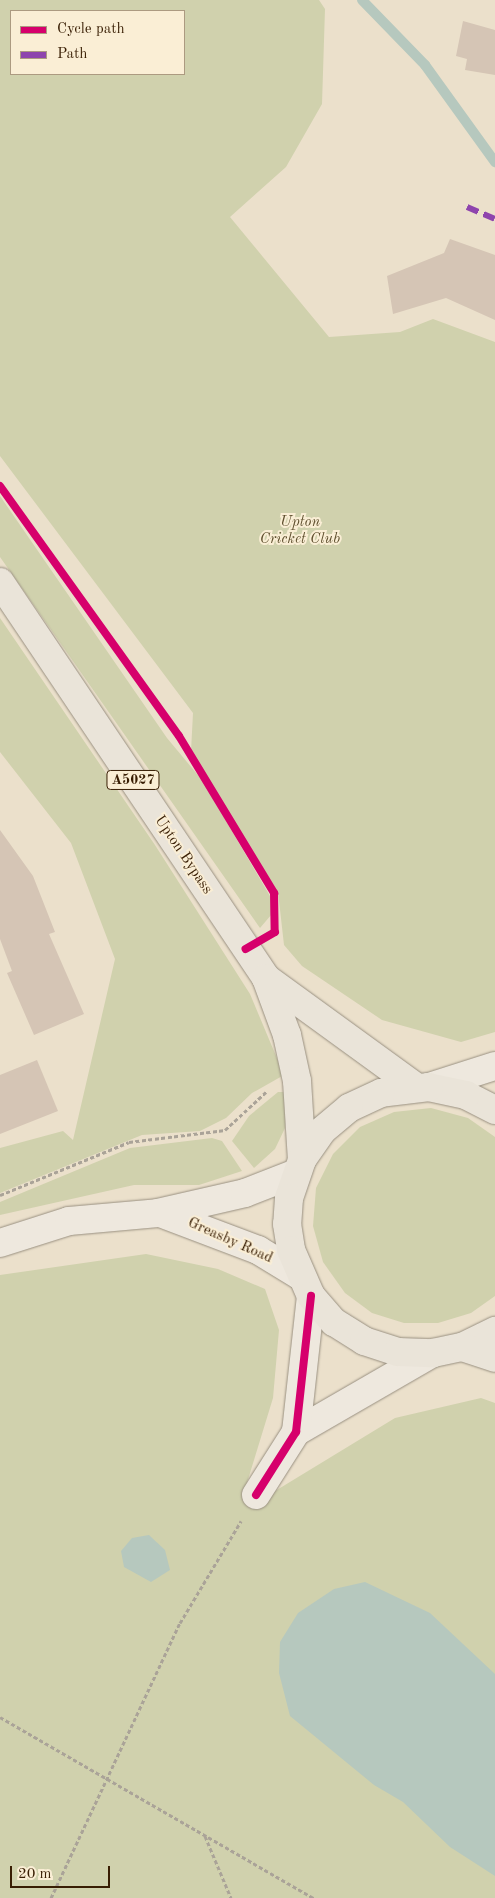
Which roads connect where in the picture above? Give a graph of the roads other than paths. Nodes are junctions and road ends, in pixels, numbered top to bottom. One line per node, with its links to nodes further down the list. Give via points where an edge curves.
1 (0, 582): 2 (main road, Upton Bypass / A5027)
2 (266, 978): 4 (main road, Upton Bypass / A5027); 6 (main road, Upton Bypass, via 287,1035 297,1081)
3 (495, 1066): 4 (main road)
4 (423, 1087): 5 (main road, via 466,1095); 6 (main road, via 381,1093 349,1108 322,1131)
5 (495, 1110)
6 (299, 1166): 7 (main road, Greasby Road, via 244,1193); 9 (main road, via 287,1224)
7 (158, 1213): 8 (main road, Greasby Road, via 69,1222); 9 (main road, Greasby Road, via 258,1250)
8 (0, 1243)
9 (305, 1286): 12 (main road, via 334,1322 364,1341 398,1352); 14 (main road)
10 (495, 1331): 11 (main road)
11 (462, 1347): 12 (main road); 13 (main road)
12 (433, 1353): 14 (main road)
13 (495, 1358)
14 (296, 1432): 15 (main road)
15 (256, 1495)

